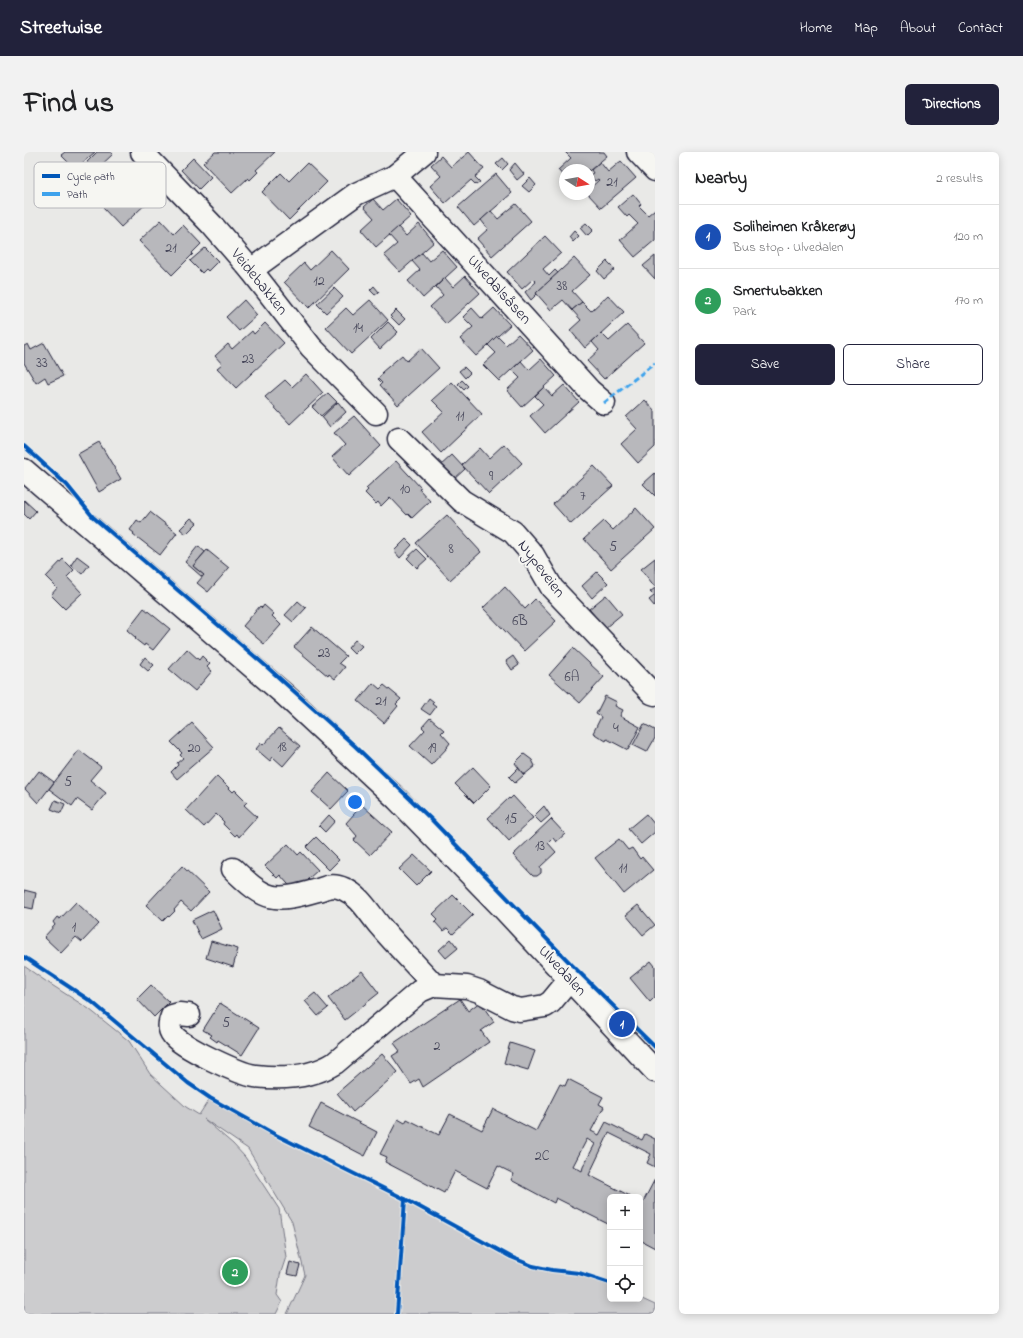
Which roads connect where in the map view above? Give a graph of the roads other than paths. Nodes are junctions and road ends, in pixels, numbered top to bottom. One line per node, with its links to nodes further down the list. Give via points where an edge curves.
1 (142, 152): 4 (street, Veidebakken)
2 (424, 152): 6 (street)
3 (638, 152): 5 (street)
4 (152, 162)
5 (655, 170)
6 (395, 176): 8 (street, via 356,194); 9 (street, Ulvedalsåsen, via 589,390)
7 (166, 177): 8 (street, Veidebakken)
8 (251, 270): 10 (street, Veidebakken, via 311,347)
9 (604, 403)
10 (376, 413)
11 (399, 439): 13 (street, Nypeveien, via 462,501 513,532 532,555 552,588)
12 (24, 470): 15 (street, Ulvedalen, via 297,706 401,804)
13 (655, 694)
14 (233, 869): 16 (street, via 266,896 284,898 333,885 344,889 356,896 379,925)
15 (570, 979): 16 (street, via 545,1006 520,1010 467,987); 18 (street, Ulvedalen)
16 (434, 984): 17 (street, via 420,991 335,1063 298,1076 247,1075 188,1047 173,1037 169,1028 172,1016)
17 (189, 1015)
18 (655, 1071)

